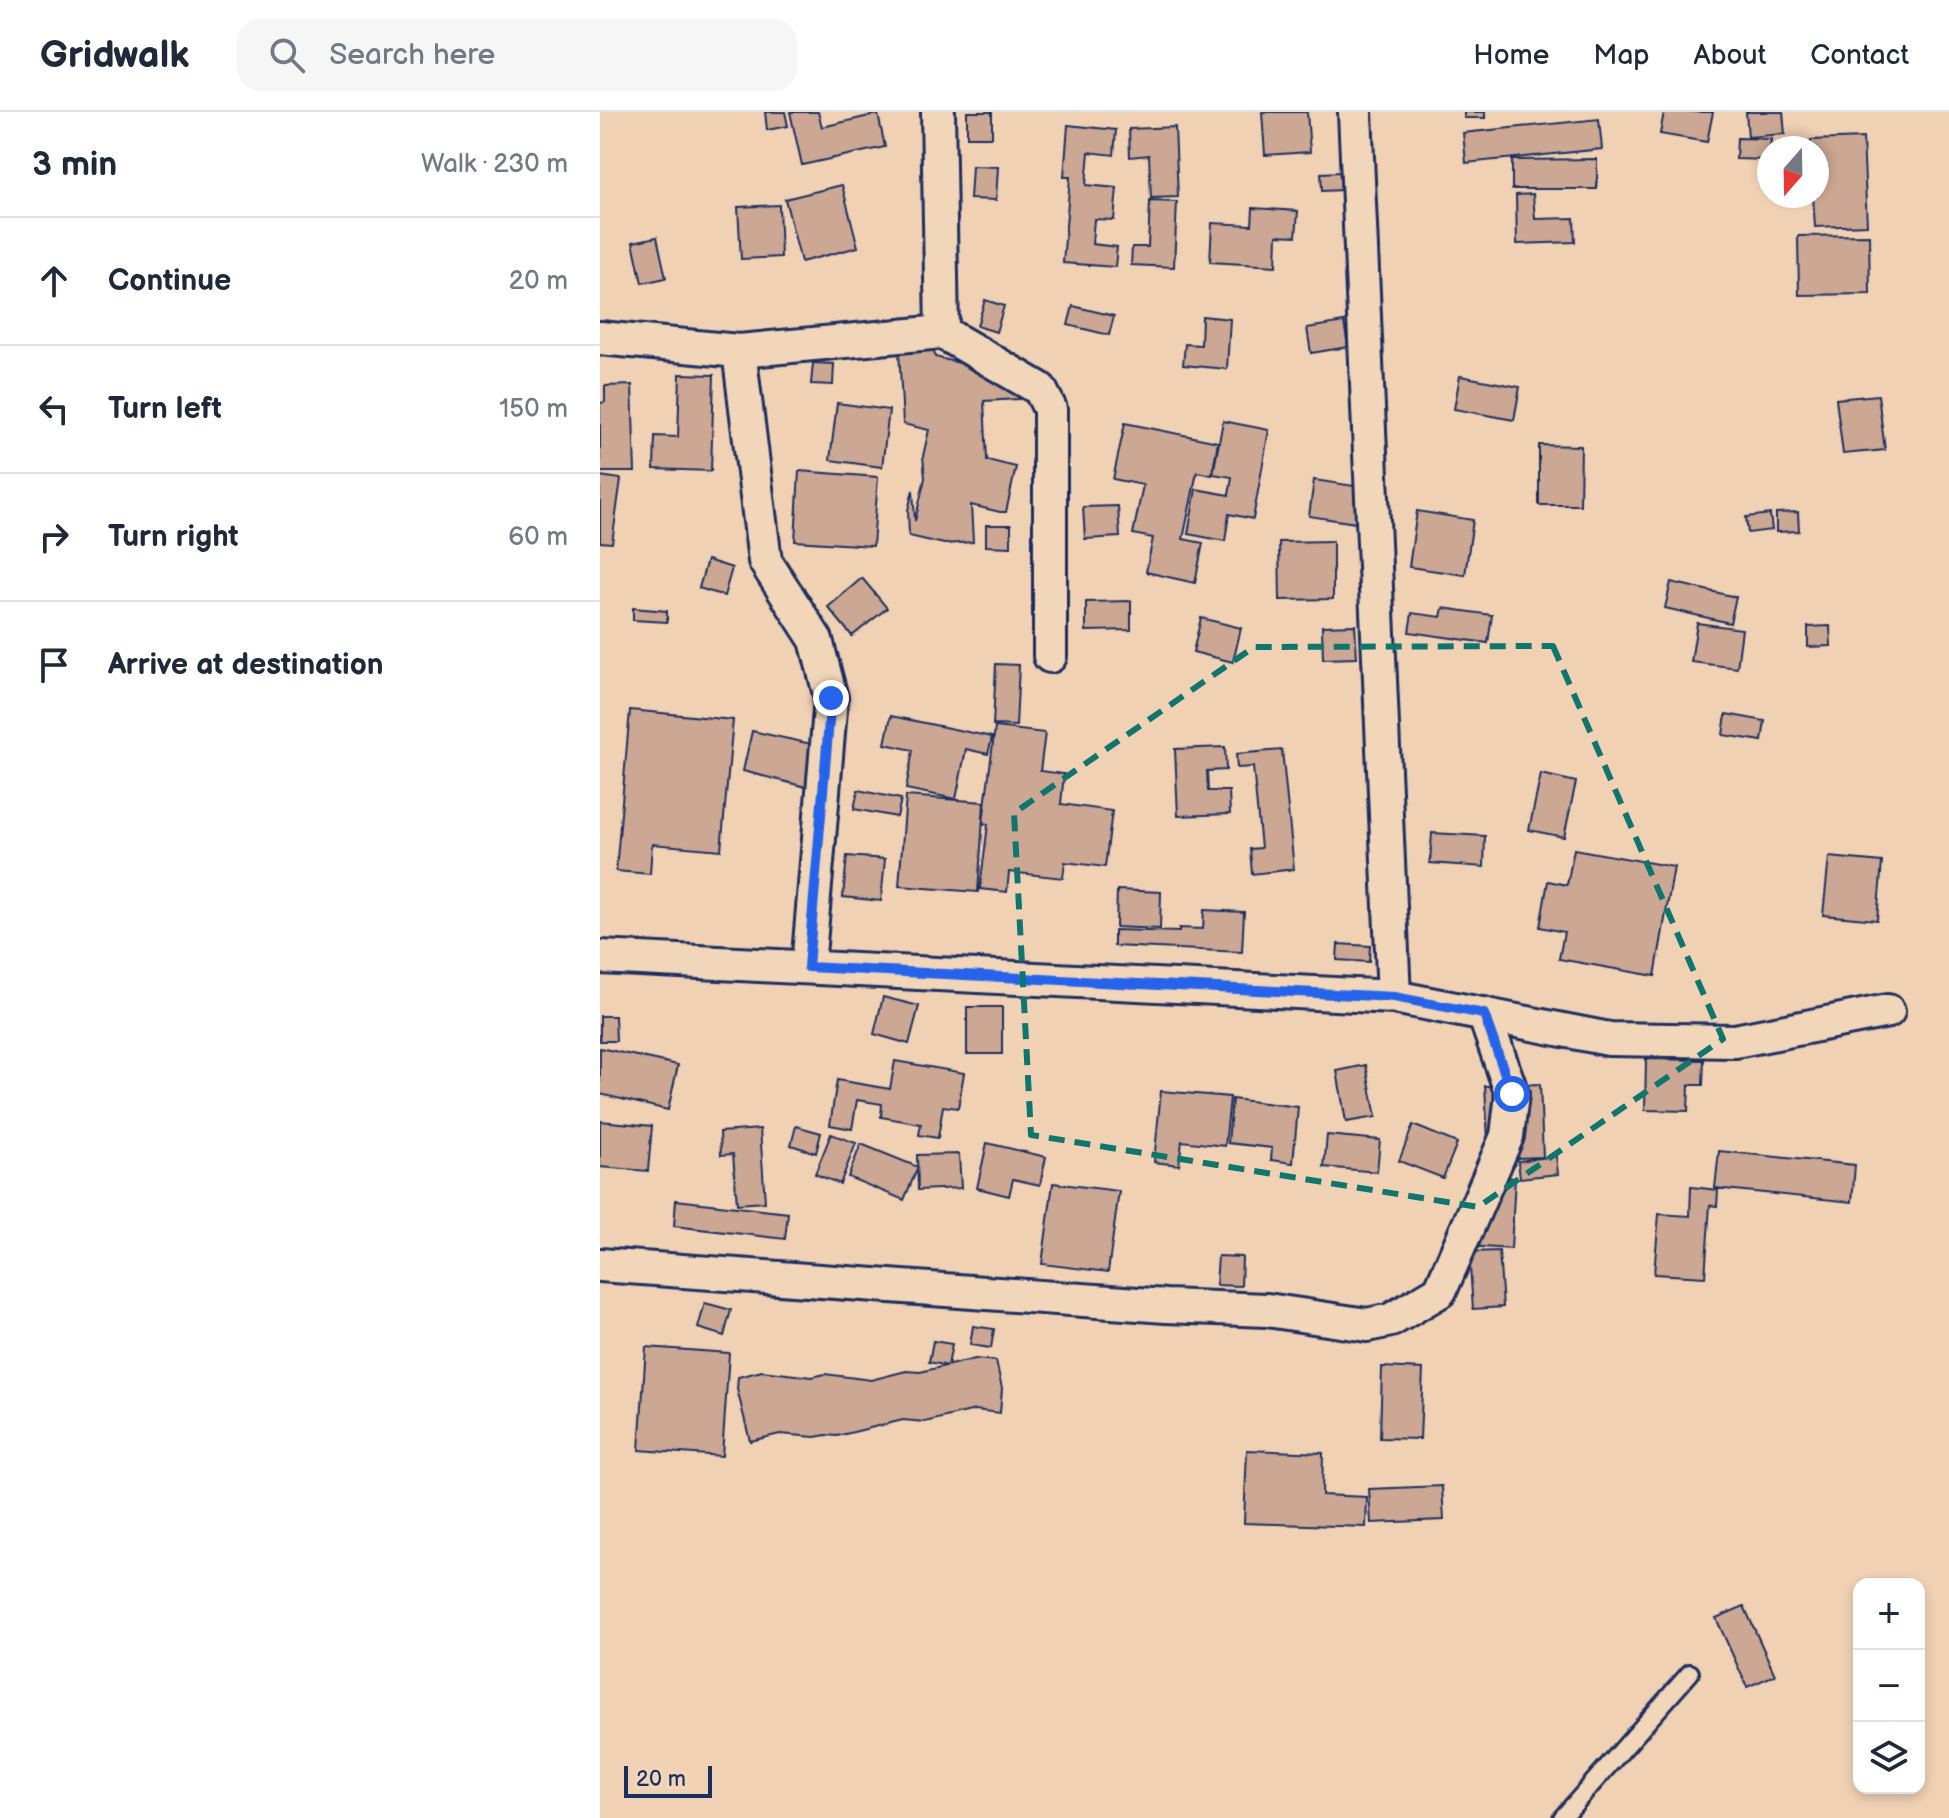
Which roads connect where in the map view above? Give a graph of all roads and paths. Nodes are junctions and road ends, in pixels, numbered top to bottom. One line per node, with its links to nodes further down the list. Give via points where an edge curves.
1 (938, 112): 3 (street)
2 (1355, 112): 9 (street)
3 (942, 332): 5 (street); 6 (street, via 1040,389 1050,409)
4 (600, 338): 5 (street)
5 (739, 351): 8 (street, via 765,561 816,640 831,698)
6 (1050, 656)
7 (600, 957): 8 (street)
8 (808, 967): 9 (street)
9 (1394, 997): 11 (street)
10 (1888, 1011): 11 (street, via 1735,1041 1609,1039)
11 (1484, 1014): 12 (street, via 1512,1094 1507,1136 1440,1291 1391,1320 1367,1325 1267,1310)
12 (600, 1265)
13 (1690, 1673): 14 (lane)
14 (1562, 1818)

